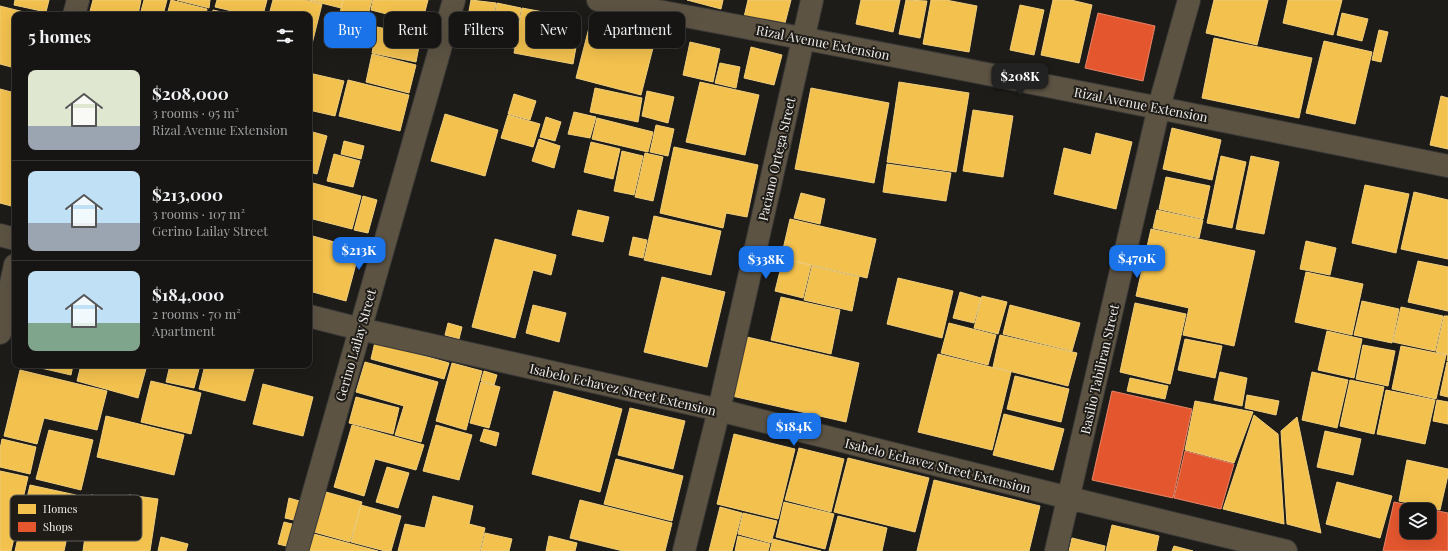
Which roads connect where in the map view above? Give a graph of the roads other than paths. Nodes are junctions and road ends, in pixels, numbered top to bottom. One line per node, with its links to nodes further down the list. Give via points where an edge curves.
1 (78, 0): 6 (street)
2 (454, 0): 14 (street, Gerino Lailay Street)
3 (598, 0): 7 (street, Rizal Avenue Extension)
4 (812, 0): 7 (street, Paciano Ortega Street)
5 (1188, 0): 8 (street, Basilio Tabiliran Street)
6 (75, 12)
7 (803, 37): 8 (street, Rizal Avenue Extension); 16 (street, Paciano Ortega Street)
8 (1159, 107): 9 (street, Rizal Avenue Extension); 17 (street, Basilio Tabiliran Street)
9 (1448, 166)
10 (0, 235): 11 (street)
11 (12, 238)
12 (12, 278): 15 (street)
13 (312, 317): 14 (street, Isabelo Echavez Street Extension)
14 (360, 329): 16 (street, Isabelo Echavez Street Extension); 18 (street, Gerino Lailay Street)
15 (0, 333)
16 (719, 410): 17 (street, Isabelo Echavez Street Extension); 19 (street, Paciano Ortega Street)
17 (1069, 498): 20 (street, Basilio Tabiliran Street); 21 (street, Isabelo Echavez Street Extension)
18 (297, 551)
19 (684, 551)
20 (1056, 551)
21 (1286, 551)

